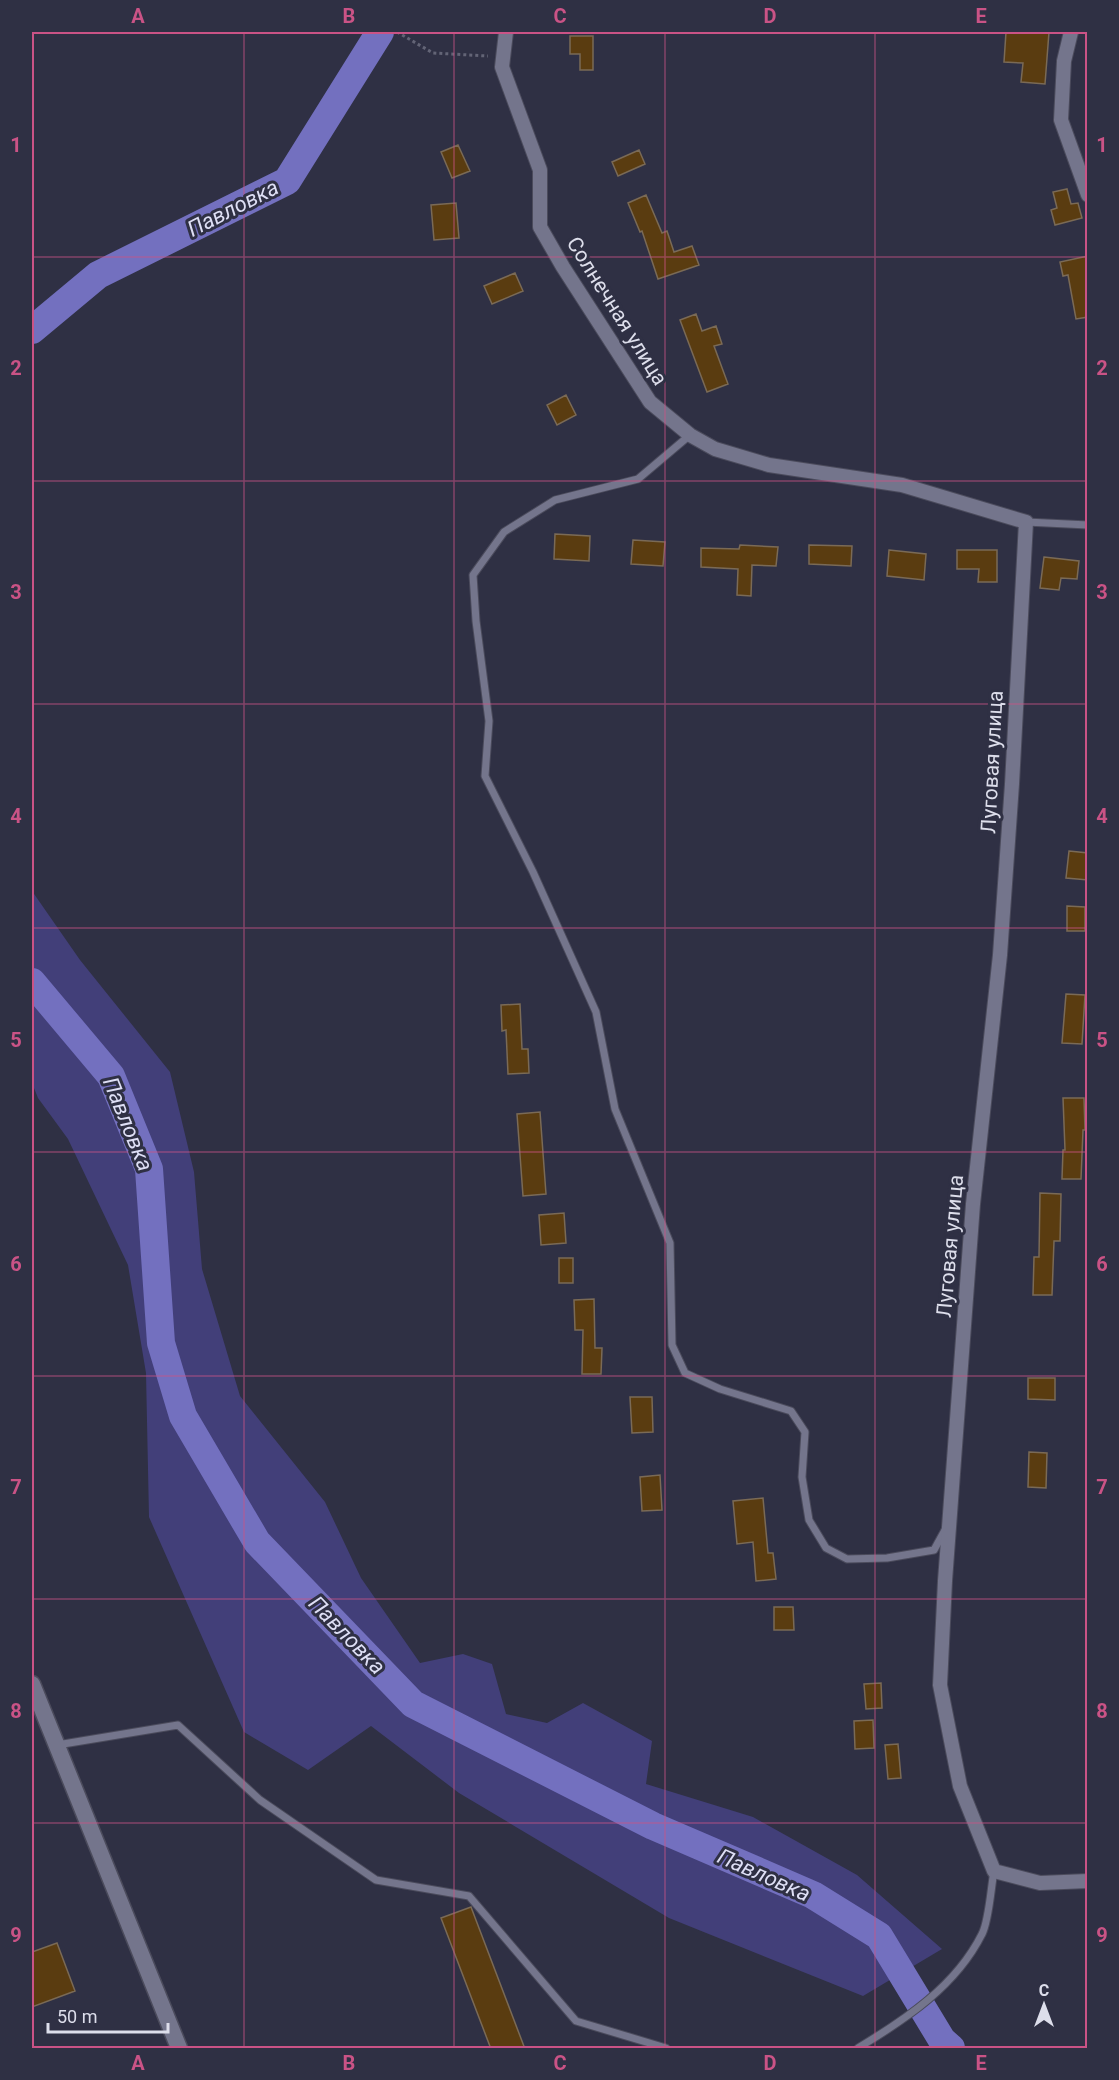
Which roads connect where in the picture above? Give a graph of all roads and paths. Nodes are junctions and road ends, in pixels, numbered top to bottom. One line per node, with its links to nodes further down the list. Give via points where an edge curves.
1 (398, 32): 4 (path, via 433,53)
2 (506, 32): 4 (street, Солнечная улица)
3 (1071, 32): 5 (street, via 1064,61 1061,120)
4 (503, 58): 6 (street, Солнечная улица, via 501,67 540,170 540,227 650,402)
5 (1088, 195)
6 (690, 435): 7 (street, Солнечная улица, via 716,449 769,465 902,485); 9 (lane, via 638,479 555,500 504,532 473,575 489,721 485,776 596,1012 615,1109 670,1244 672,1345 685,1373 720,1389 791,1411 805,1432 802,1477 808,1520 826,1548 847,1559 887,1558 934,1550)
7 (1026, 522): 8 (lane); 9 (street, Луговая улица, via 1000,943 973,1204)
8 (1088, 525)
9 (950, 1523): 12 (street, Луговая улица, via 940,1685 960,1786)
10 (32, 1684): 11 (street)
11 (57, 1745): 14 (lane, via 178,1725 260,1800 376,1880 469,1896 576,2021); 16 (street)
12 (994, 1871): 13 (street, via 1040,1882); 15 (lane, via 983,1933 953,1979 897,2025)
13 (1088, 1881)
14 (666, 2048)
15 (860, 2048)
16 (179, 2049)

